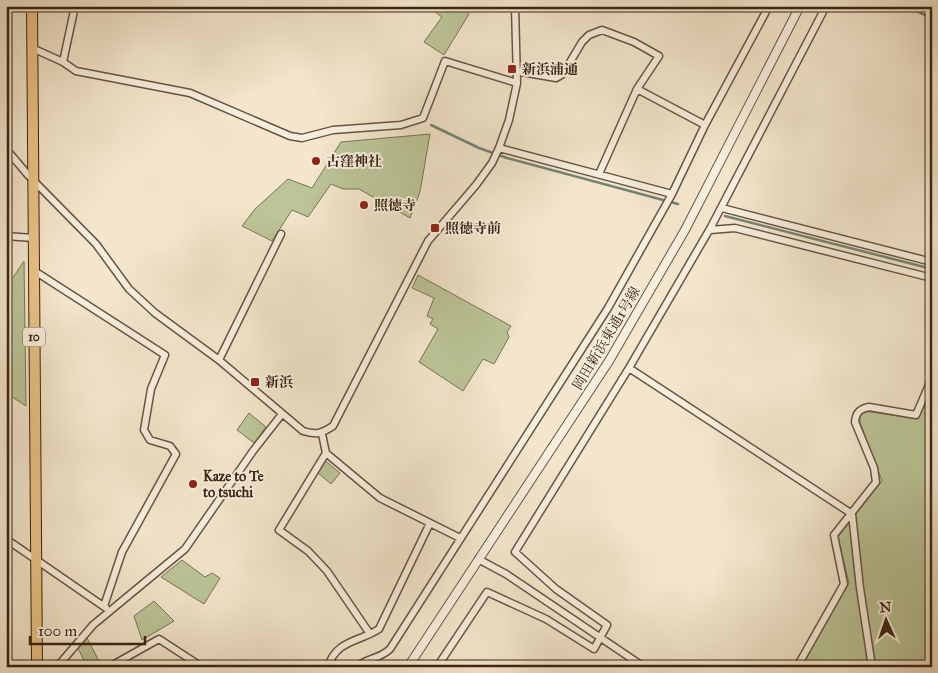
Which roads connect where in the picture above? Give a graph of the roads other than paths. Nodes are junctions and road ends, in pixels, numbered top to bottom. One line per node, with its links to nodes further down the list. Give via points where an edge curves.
1 (32, 6): 9 (main road, 10)
2 (75, 6): 10 (street)
3 (515, 6): 11 (street)
4 (770, 6): 14 (street)
5 (800, 6): 39 (street, 岡田新浜東通1号線, via 685,230 608,361)
6 (826, 6): 20 (street)
7 (913, 6): 8 (street)
8 (932, 14)
9 (32, 48): 10 (street); 18 (main road, 10)
10 (63, 62): 12 (street, via 76,71 190,93 290,136 302,138 333,130 401,126 423,118 445,61)
11 (516, 71): 12 (street); 13 (street, via 556,78 563,74 582,42 602,30 660,56)
12 (517, 83): 16 (street)
13 (637, 88): 14 (street); 17 (street)
14 (705, 125): 19 (street)
15 (6, 149): 18 (street)
16 (499, 150): 17 (street); 32 (street, via 476,185 428,241 333,426)
17 (599, 174): 19 (street)
18 (34, 181): 24 (main road, 10); 28 (street, via 96,244 129,289 155,313)
19 (671, 196): 36 (street, via 573,365)
20 (722, 208): 21 (street); 25 (street)
21 (710, 230): 27 (street, via 735,228); 29 (street)
22 (281, 234): 28 (street)
23 (6, 236): 24 (street)
24 (33, 238): 26 (main road, 10)
25 (932, 262)
26 (33, 270): 38 (main road, 10); 40 (street, via 165,355 151,389 144,430 150,440 170,446 176,454 122,552)
27 (932, 278)
28 (219, 360): 31 (street)
29 (629, 368): 34 (street); 43 (street, via 515,552 556,590 607,625)
30 (932, 378): 34 (street, via 916,416 869,407 856,414 855,422 877,476)
31 (282, 414): 32 (street, via 303,431); 41 (street, via 185,549)
32 (322, 434): 33 (street)
33 (326, 454): 35 (street, via 380,498); 42 (street, via 279,530 308,550 327,571)
34 (852, 514): 53 (street, via 833,540 844,584); 54 (street)
35 (430, 523): 36 (street); 42 (street, via 379,629)
36 (460, 538): 49 (street, via 390,648 378,658)
37 (6, 539): 38 (street)
38 (35, 558): 40 (street); 44 (main road, 10)
39 (478, 558): 43 (street); 50 (street, 岡田新浜東通1号線)
40 (104, 606): 41 (street)
41 (111, 611): 45 (street, via 93,625)
42 (370, 634): 48 (street, via 341,646)
43 (600, 636): 51 (street, via 594,649 546,619 487,592); 52 (street)
44 (37, 667)
45 (57, 667)
46 (109, 667): 47 (street, via 159,639)
47 (202, 667)
48 (328, 667)
49 (356, 667)
50 (408, 667)
51 (437, 667)
52 (644, 667)
53 (796, 667)
54 (872, 667)

